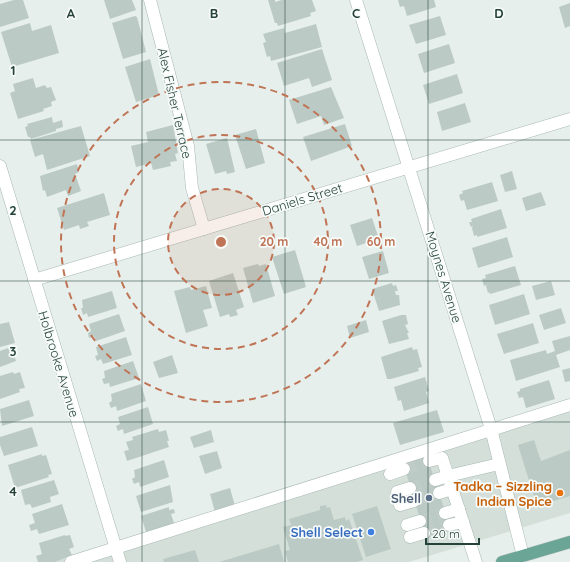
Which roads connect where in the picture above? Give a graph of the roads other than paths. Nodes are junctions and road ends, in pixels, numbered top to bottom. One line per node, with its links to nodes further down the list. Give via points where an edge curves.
1 (150, 0): 6 (street, Alex Fisher Terrace, via 188,146 192,188)
2 (356, 0): 5 (street, Moynes Avenue)
3 (570, 119): 5 (street, Daniels Street)
4 (0, 166): 7 (street, Holbrooke Avenue)
5 (410, 167): 6 (street, Daniels Street); 9 (street, Moynes Avenue)
6 (204, 229): 7 (street, Daniels Street)
7 (34, 280): 31 (street, Holbrooke Avenue)
8 (570, 405): 9 (street)
9 (490, 429): 11 (street, Moynes Avenue); 31 (street)
10 (429, 462): 14 (street, via 442,458)
11 (499, 464): 14 (street); 32 (street, Moynes Avenue)
12 (404, 469): 13 (street)
13 (390, 474)
14 (448, 476): 15 (street); 17 (street)
15 (435, 480)
16 (410, 488): 18 (street)
17 (452, 489): 19 (street); 22 (street)
18 (396, 492)
19 (439, 493)
20 (414, 501): 21 (street)
21 (400, 505)
22 (459, 508): 23 (street); 25 (street)
23 (445, 513)
24 (420, 521): 26 (street)
25 (463, 522): 27 (street); 35 (street)
26 (407, 524)
27 (449, 525)
28 (424, 533): 29 (street)
29 (410, 537)
30 (570, 542): 32 (main road)
31 (115, 548): 33 (street); 34 (street, Holbrooke Avenue)
32 (523, 556): 36 (main road)
33 (71, 562)
34 (120, 562)
35 (476, 562)
36 (502, 562)

